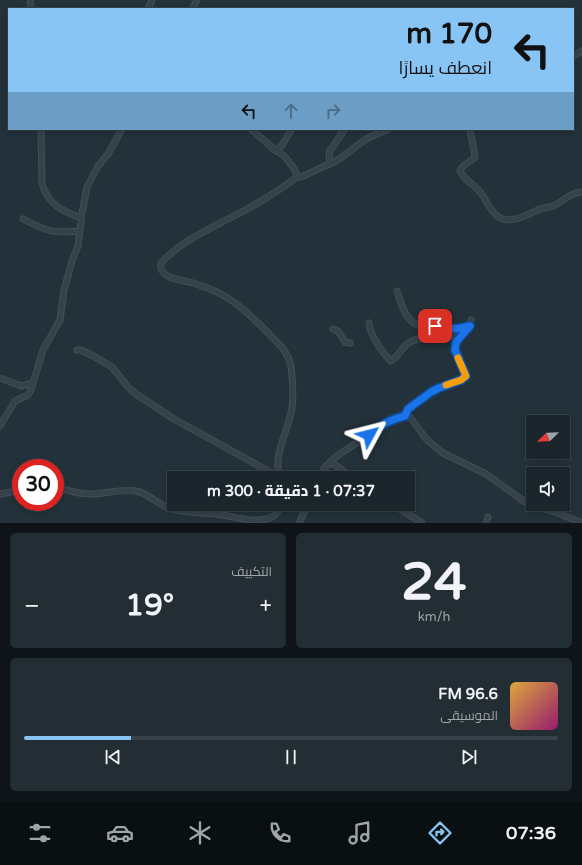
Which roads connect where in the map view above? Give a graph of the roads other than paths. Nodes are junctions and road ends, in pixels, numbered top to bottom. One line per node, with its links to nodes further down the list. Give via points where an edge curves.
1 (41, 130): 12 (street, via 44,192 49,200 64,212)
2 (121, 130): 12 (street, via 90,182 84,197)
3 (252, 130): 8 (street)
4 (291, 130): 8 (street)
5 (344, 130): 9 (street, via 329,152)
6 (386, 130): 9 (street, via 366,139)
7 (470, 130): 11 (street, via 475,157 460,171 462,176 480,191 492,211 501,218 510,220 524,216 554,206 572,194)
8 (276, 151): 10 (street, via 280,152 294,168)
9 (330, 163): 10 (street)
10 (297, 177): 20 (street, via 259,203 198,234 162,261 160,266 168,276 213,290 230,300 286,352 293,400 279,455 277,472 280,478 174,420 136,394 112,367)
11 (582, 192)
12 (81, 218): 14 (street)
13 (23, 219): 14 (street, via 43,230)
14 (80, 231): 22 (street, via 64,290 60,320 43,350)
15 (397, 291): 17 (street, via 404,312 418,326)
16 (369, 323): 17 (street, via 379,346 391,361 412,342 432,337 449,338)
17 (459, 328): 23 (street, via 470,323 456,342 455,350 466,376 431,392 408,409)
18 (333, 330): 19 (street, via 338,331 345,342)
19 (350, 343)
20 (77, 350)
21 (0, 378): 22 (street, via 21,386)
22 (33, 383): 24 (street, via 30,393 15,401)
23 (405, 416): 25 (street, via 391,419 381,425); 42 (street, via 410,417 438,449 491,477 529,505)
24 (0, 426)
25 (331, 462): 26 (street); 27 (street)
26 (322, 471)
27 (344, 471)
28 (64, 490): 35 (street, via 85,494 131,490 172,509)
29 (12, 492): 30 (street)
30 (0, 494)
31 (211, 511): 35 (street)
32 (278, 511): 37 (street, via 271,518)
33 (305, 511): 39 (street)
34 (403, 511): 40 (street)
35 (218, 514): 37 (street)
36 (488, 517): 41 (street)
37 (248, 519): 38 (street)
38 (254, 523)
39 (299, 523)
40 (422, 523)
41 (486, 523)
42 (582, 523)

